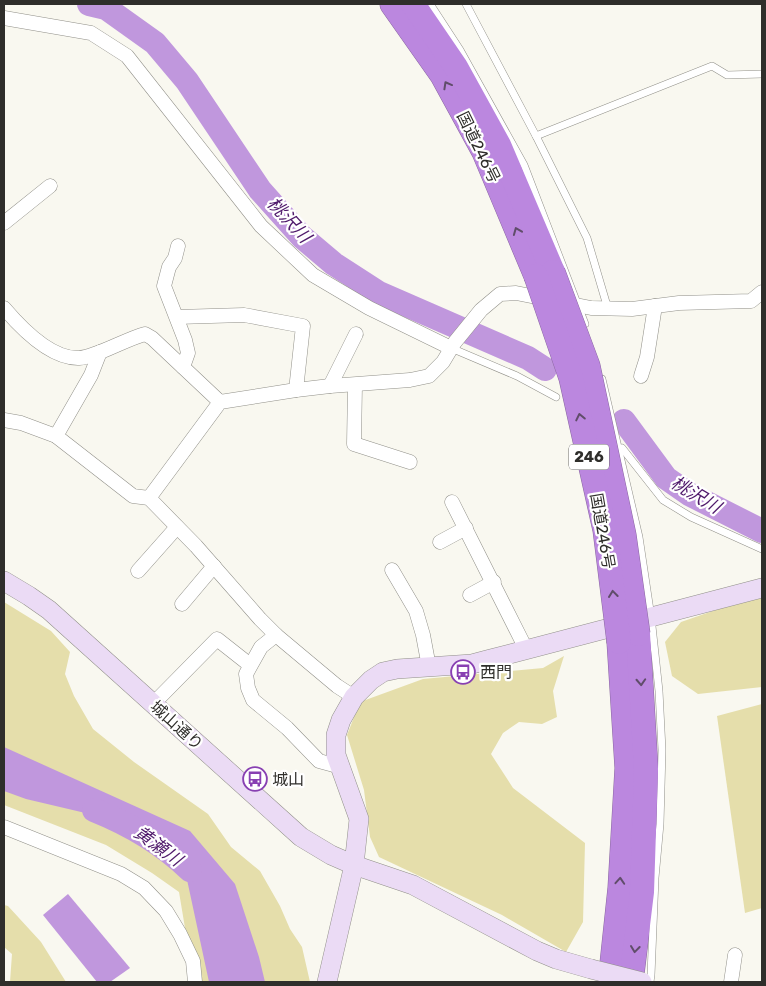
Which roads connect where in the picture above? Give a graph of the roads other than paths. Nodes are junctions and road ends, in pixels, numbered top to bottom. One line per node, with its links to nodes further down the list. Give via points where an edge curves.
1 (392, 4): 11 (highway, 国道246号 / 246, one-way to 1, via 442,75)
2 (413, 4): 11 (highway, 国道246号 / 246, via 456,67 499,145)
3 (430, 4): 13 (lane, via 460,50 524,165)
4 (466, 4): 7 (lane)
5 (4, 18): 20 (street, via 91,33 127,56 261,226 313,275 369,308)
6 (762, 74): 7 (lane, via 728,75 712,66)
7 (536, 136): 16 (lane, via 588,238)
8 (50, 186): 9 (street)
9 (4, 223)
10 (178, 246): 17 (street, via 168,267 164,286)
11 (544, 274): 48 (highway, 国道246号 / 246, bridge, via 571,378 604,530)
12 (762, 292): 14 (street, via 751,301)
13 (579, 306): 16 (street); 18 (lane); 20 (street, via 516,293 500,294 481,310)
14 (655, 306): 16 (street, via 632,310); 24 (street, via 650,343)
15 (4, 308): 21 (street, via 36,341 63,355 80,358)
16 (608, 309)
17 (177, 318): 22 (street, via 188,353); 27 (street, via 244,315 303,326)
18 (587, 333)
19 (356, 334): 26 (street)
20 (453, 345): 25 (street, via 429,376); 28 (lane)
21 (100, 352): 22 (street, via 145,334); 31 (street)
22 (183, 367): 29 (street)
23 (599, 368): 48 (lane, via 638,537)
24 (640, 376)
25 (354, 384): 26 (street); 33 (street, via 354,444)
26 (330, 386): 27 (street)
27 (296, 390): 29 (street)
28 (556, 397)
29 (220, 402): 34 (street)
30 (4, 420): 31 (street)
31 (56, 436): 34 (street, via 134,496)
32 (622, 448): 39 (lane, via 663,500 691,517)
33 (410, 462)
34 (149, 498): 36 (street)
35 (452, 502): 37 (street)
36 (177, 527): 40 (street); 41 (street)
37 (466, 528): 38 (street); 44 (street)
38 (440, 542)
39 (762, 550)
40 (214, 566): 47 (street); 49 (street)
41 (138, 570)
42 (392, 570): 52 (street, via 416,611)
43 (4, 580): 54 (street, 城山通り, via 49,610)
44 (494, 582): 46 (street); 50 (street)
45 (762, 588): 48 (street)
46 (470, 595)
47 (182, 604)
48 (636, 631): 50 (street); 61 (highway, 国道246号 / 246, one-way to 48, via 620,888); 62 (highway, 国道246号 / 246, one-way to 62, via 646,769 642,892); 64 (lane, via 659,691 662,750)
49 (276, 635): 51 (street, via 261,647); 53 (street)
50 (526, 649): 52 (street, via 472,664)
51 (250, 665): 54 (street, via 217,639); 55 (street, via 246,674 253,700 287,728 319,761)
52 (429, 668): 53 (street, via 383,672)
53 (354, 698): 55 (street, via 336,735)
54 (153, 704): 57 (street, 城山通り, via 301,837)
55 (340, 767): 57 (street, via 359,819)
56 (4, 827): 59 (street, via 121,874 144,888 166,911 180,934 193,961)
57 (354, 865): 60 (street); 63 (street, 城山通り, bridge, via 413,886 556,959)
58 (735, 955): 65 (street)
59 (195, 982)
60 (327, 982)
61 (610, 982)
62 (631, 982)
63 (642, 982)
64 (650, 982)
65 (730, 982)

